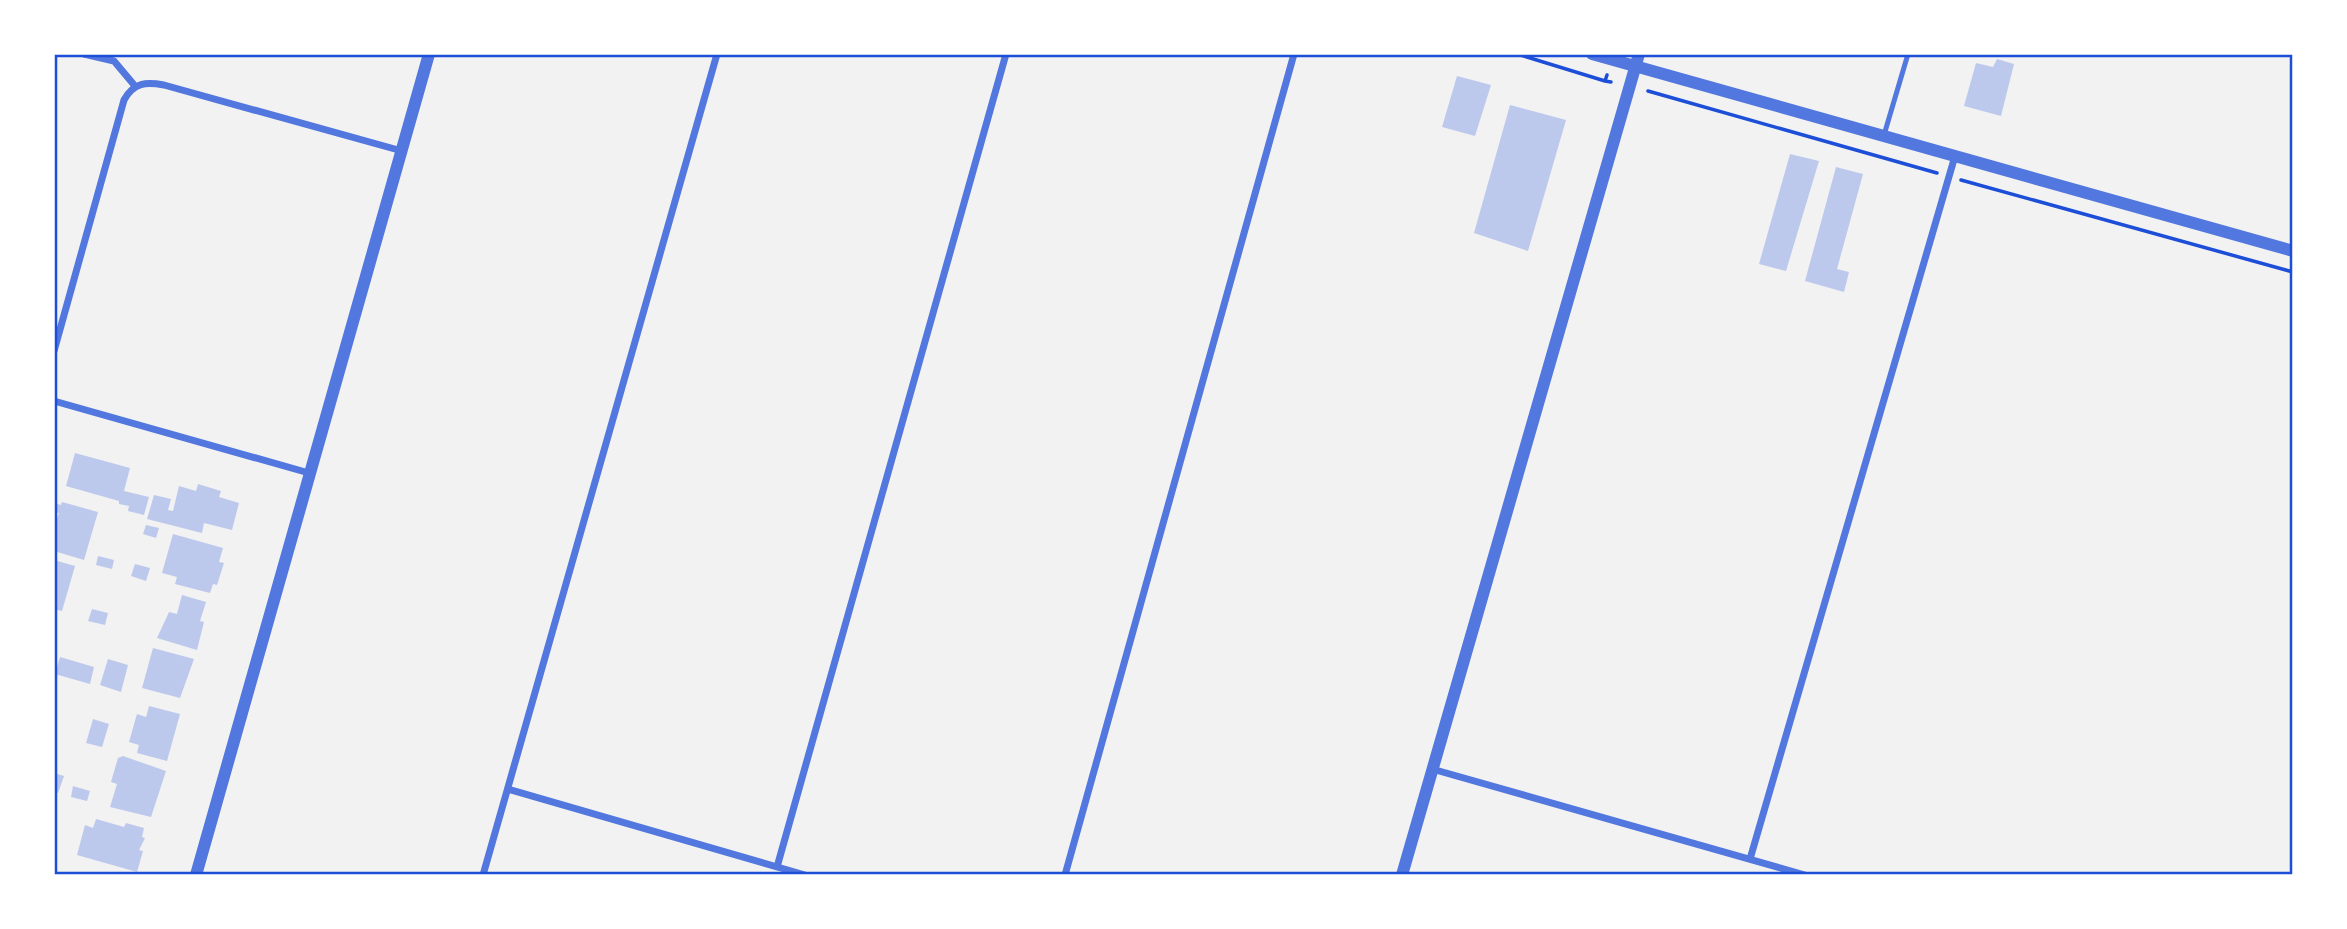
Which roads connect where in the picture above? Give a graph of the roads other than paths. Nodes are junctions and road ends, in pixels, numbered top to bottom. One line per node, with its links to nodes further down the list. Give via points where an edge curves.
1 (84, 54): 9 (street, via 114,61)
2 (429, 54): 11 (street)
3 (717, 54): 18 (street)
4 (1006, 54): 20 (street)
5 (1294, 54): 24 (street)
6 (1592, 54): 8 (street)
7 (1908, 54): 10 (lane)
8 (1637, 60): 10 (street); 17 (street)
9 (135, 86): 11 (street, via 164,85); 14 (street, via 124,100)
10 (1884, 136): 12 (street)
11 (402, 150): 16 (street)
12 (1955, 156): 13 (street); 19 (street)
13 (2293, 251)
14 (54, 351)
15 (54, 401): 16 (street)
16 (309, 473): 21 (street)
17 (1432, 769): 19 (street); 25 (street)
18 (508, 789): 20 (street); 22 (street)
19 (1750, 859): 26 (street)
20 (777, 867): 23 (street)
21 (196, 875)
22 (483, 875)
23 (805, 875)
24 (1065, 875)
25 (1402, 875)
26 (1805, 875)

